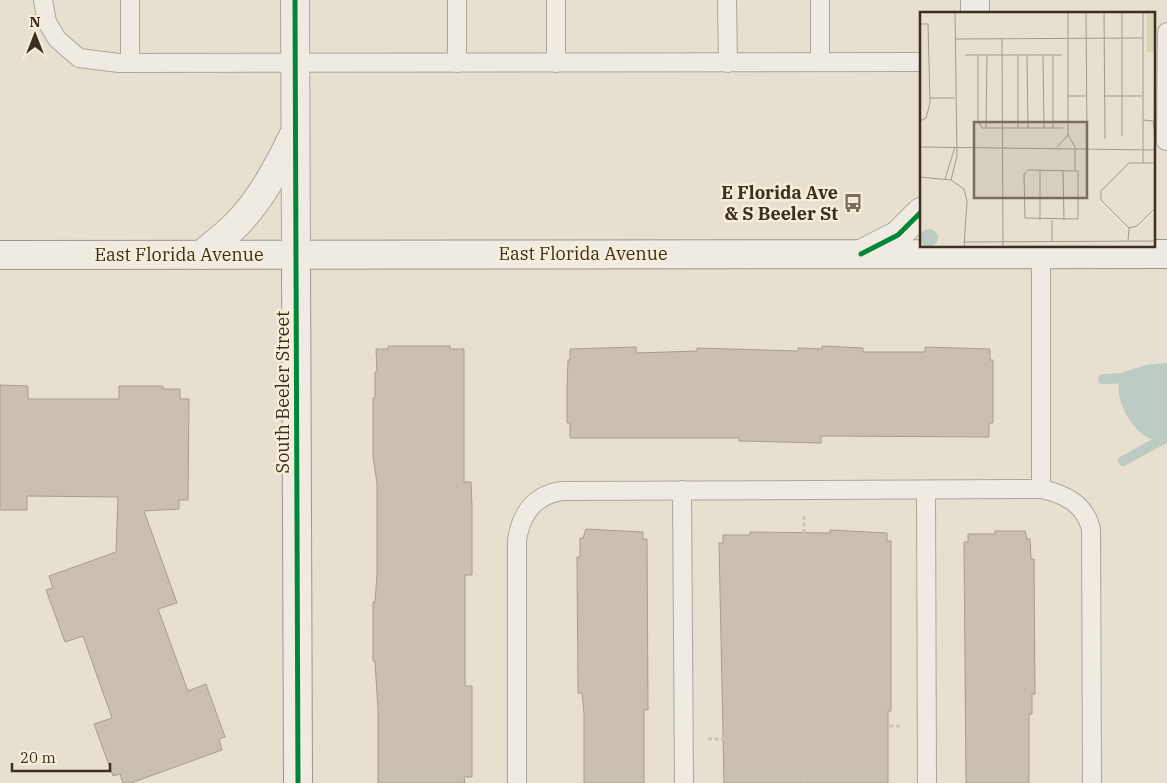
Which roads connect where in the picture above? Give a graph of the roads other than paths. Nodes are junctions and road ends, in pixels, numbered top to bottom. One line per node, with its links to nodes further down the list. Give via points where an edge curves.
1 (43, 0): 11 (lane, via 47,22 57,39 78,58)
2 (130, 0): 11 (lane)
3 (295, 0): 12 (main road, South Beeler Street)
4 (457, 0): 13 (lane)
5 (556, 0): 14 (lane)
6 (727, 0): 15 (lane)
7 (820, 0): 9 (lane)
8 (1167, 32): 17 (lane)
9 (820, 62): 10 (lane); 15 (lane)
10 (918, 62)
11 (130, 63): 12 (lane)
12 (295, 63): 13 (lane); 16 (main road, South Beeler Street)
13 (457, 63): 14 (lane)
14 (556, 63): 15 (lane)
15 (728, 63)
16 (296, 130): 23 (main road, South Beeler Street, via 276,172 257,199 238,224); 24 (main road, South Beeler Street)
17 (1166, 141)
18 (920, 213): 20 (main road, via 898,235)
19 (1038, 250): 20 (main road, East Florida Avenue); 21 (main road, East Florida Avenue); 26 (lane)
20 (861, 254): 24 (main road, East Florida Avenue)
21 (1167, 254)
22 (0, 255): 23 (main road, East Florida Avenue)
23 (201, 255): 24 (main road, East Florida Avenue)
24 (296, 255): 28 (main road, South Beeler Street)
25 (682, 490): 27 (lane); 29 (lane, via 554,492 541,497 524,515 517,557); 30 (lane)
26 (1042, 490): 27 (lane); 32 (lane, via 1072,500 1085,514 1091,530)
27 (926, 491): 31 (lane)
28 (298, 783)
29 (517, 783)
30 (684, 783)
31 (927, 783)
32 (1092, 783)

